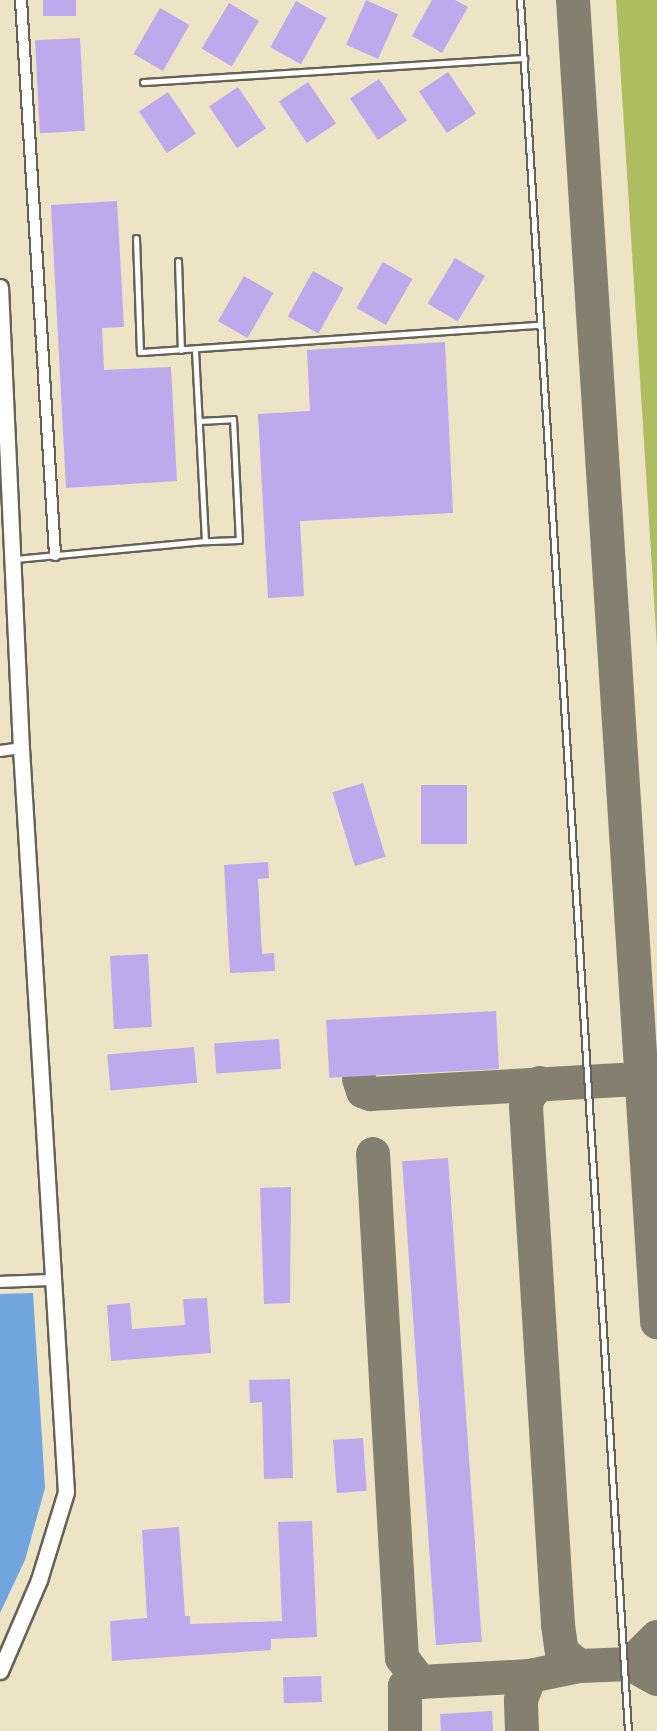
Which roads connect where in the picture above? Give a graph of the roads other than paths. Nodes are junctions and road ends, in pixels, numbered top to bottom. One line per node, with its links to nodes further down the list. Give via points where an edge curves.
1 (21, 0): 13 (street)
2 (520, 0): 3 (lane)
3 (524, 58): 4 (lane); 8 (lane)
4 (143, 82)
5 (136, 238): 9 (lane, via 140,352)
6 (178, 261): 9 (lane)
7 (0, 287): 14 (street)
8 (540, 325): 10 (lane); 20 (lane)
9 (181, 350): 10 (lane)
10 (195, 350): 11 (lane)
11 (199, 421): 12 (lane); 12 (lane, via 232,420 239,540)
12 (205, 541): 13 (lane)
13 (55, 555): 14 (lane)
14 (7, 559): 15 (street)
15 (21, 748): 16 (street); 17 (street)
16 (0, 751)
17 (52, 1280): 18 (street); 19 (street, via 66,1492 39,1580)
18 (0, 1282)
19 (0, 1671)
20 (628, 1731)

